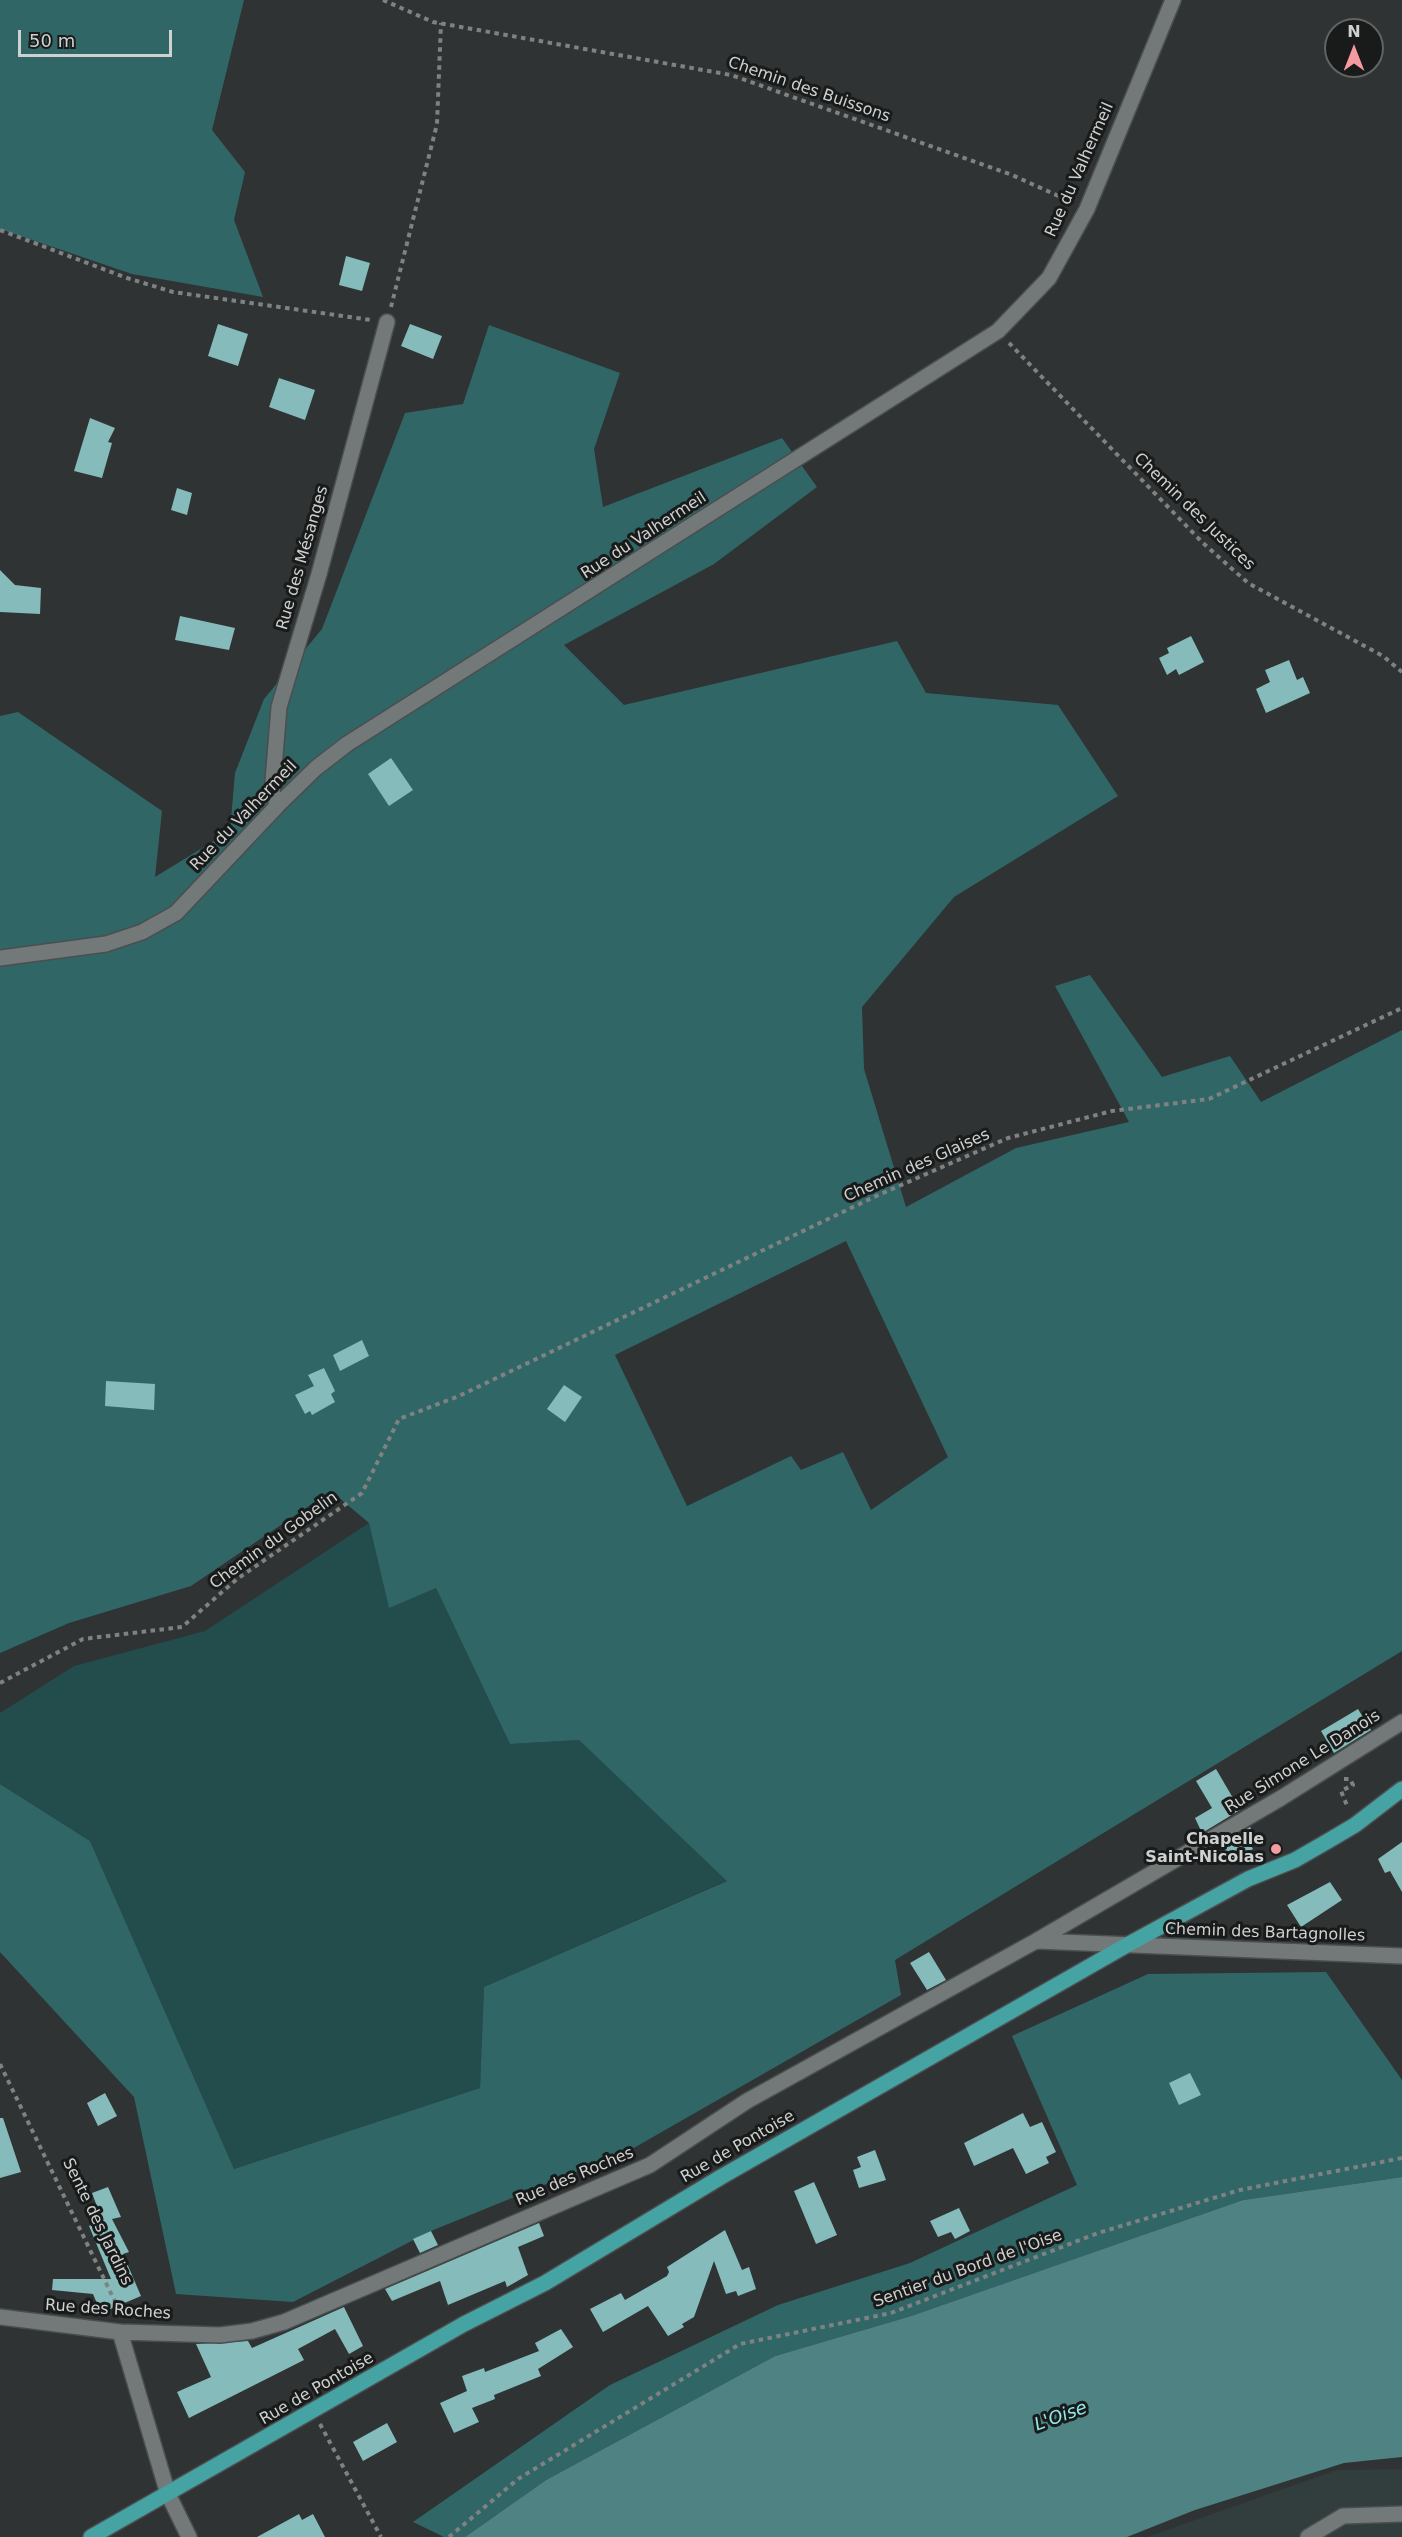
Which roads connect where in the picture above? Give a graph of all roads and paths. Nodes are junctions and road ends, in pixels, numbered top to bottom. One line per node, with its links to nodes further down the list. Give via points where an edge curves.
1 (382, 0): 3 (path, Chemin des Buissons)
2 (1173, 0): 4 (street, Rue du Valhermeil)
3 (441, 23): 4 (path, Chemin des Buissons, via 731,75 1012,175); 6 (path, via 437,124)
4 (1087, 209): 7 (street, Rue du Valhermeil, via 1049,278)
5 (0, 230): 6 (path, via 172,292)
6 (387, 322): 9 (street, Rue des Mésanges, via 279,707 272,793)
7 (998, 332): 8 (path, Chemin des Justices, via 1202,542 1248,583 1383,656); 9 (street, Rue du Valhermeil, via 347,744)
8 (1402, 672)
9 (278, 805): 10 (street, Rue du Valhermeil, via 176,913 142,933 106,944)
10 (0, 958)
11 (1402, 1008): 12 (path, Chemin des Glaises, via 1209,1099 1112,1111 1008,1138 874,1197)
12 (459, 1396): 13 (path, Chemin du Gobelin, via 399,1419 362,1493 237,1579 182,1627 83,1639)
13 (0, 1683)
14 (1402, 1722): 18 (street, Rue Simone Le Danois, via 1281,1798)
15 (1339, 1779): 17 (path, via 1350,1779 1353,1785)
16 (1402, 1789): 19 (main road, Rue de Pontoise, via 1355,1825 1295,1860 1248,1879)
17 (1341, 1791)
18 (1036, 1941): 19 (street); 24 (street, Rue des Roches, via 747,2101 650,2165 284,2322 220,2335)
19 (1128, 1945): 20 (street, Chemin des Bartagnolles); 25 (main road, Rue de Pontoise, via 721,2177 545,2283 464,2324)
20 (1402, 1956)
21 (0, 2064): 24 (path, Sente des Jardins, via 123,2315)
22 (1402, 2158): 31 (path, Sentier du Bord de l'Oise, via 1240,2190 1098,2233 891,2313 740,2344 518,2479)
23 (0, 2317): 24 (street, Rue des Roches)
24 (120, 2332): 26 (street)
25 (313, 2412): 26 (main road, Rue de Pontoise); 30 (path)
26 (168, 2494): 28 (main road, Rue de Pontoise); 29 (street)
27 (1402, 2514): 32 (street, via 1343,2516)
28 (91, 2537)
29 (189, 2537)
30 (381, 2537)
31 (449, 2537)
32 (1308, 2537)

